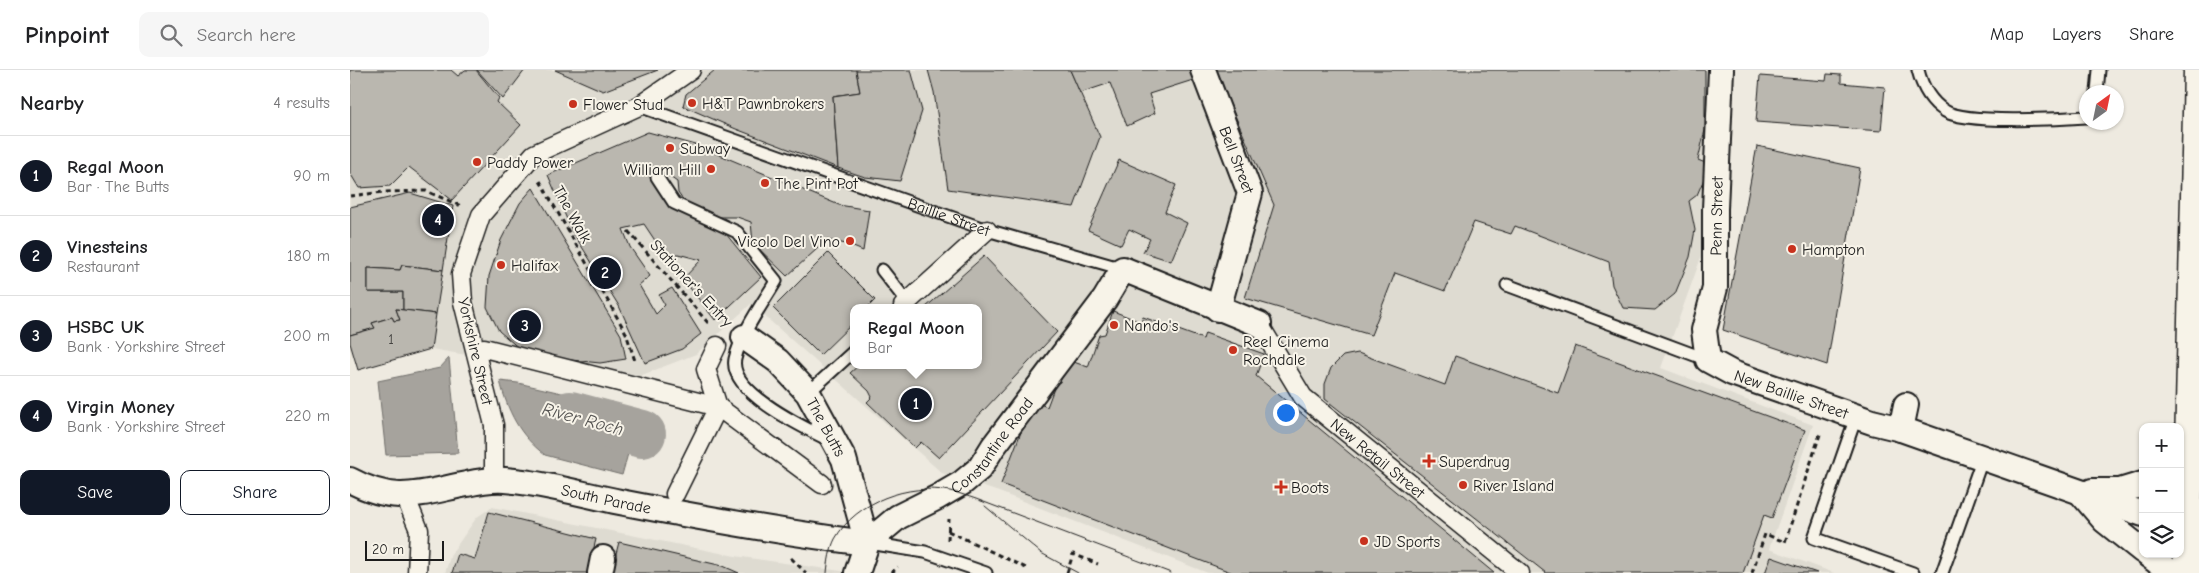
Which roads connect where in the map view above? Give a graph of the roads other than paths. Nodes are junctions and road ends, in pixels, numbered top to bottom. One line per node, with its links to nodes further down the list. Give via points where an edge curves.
1 (691, 70): 8 (street, Yorkshire Street)
2 (1203, 70): 17 (street, Bell Street, via 1250,193)
3 (1721, 70): 23 (street, Penn Street, via 1714,209 1715,288 1704,330)
4 (1918, 70): 9 (lane, via 1928,95 1945,112 1969,118)
5 (2099, 70): 7 (lane)
6 (2198, 70): 29 (main road)
7 (2098, 85)
8 (639, 106): 11 (lane, Baillie Street); 32 (street, Yorkshire Street, via 534,154 481,215 461,274 463,302 494,425)
9 (2079, 118)
10 (657, 177): 19 (lane, via 674,204 737,232 776,281)
11 (987, 230): 12 (lane, Baillie Street); 16 (street)
12 (1123, 269): 17 (street, Baillie Street); 41 (street, Constantine Road, via 1105,299 980,468 962,483 898,517)
13 (882, 270): 15 (lane, via 900,290)
14 (1507, 284): 23 (lane, New Baillie Street)
15 (903, 304)
16 (905, 304)
17 (1218, 309): 18 (street, Baillie Street)
18 (1258, 324): 47 (street, New Retail Street, via 1303,397)
19 (742, 343): 24 (street, The Butts, via 778,361); 30 (lane, via 735,360 737,373 752,393 792,421)
20 (717, 346): 26 (street, via 706,369)
21 (484, 348): 26 (street)
22 (850, 355): 24 (lane)
23 (1708, 360): 27 (street, New Baillie Street, via 1732,373)
24 (808, 393): 30 (street, The Butts)
25 (1906, 406): 28 (street)
26 (718, 407): 34 (street); 37 (street)
27 (1856, 416): 28 (street, New Baillie Street); 48 (lane, via 1814,538)
28 (1901, 429): 31 (street, New Baillie Street)
29 (2185, 444): 40 (main road)
30 (839, 445): 41 (street, The Butts)
31 (1983, 457): 36 (street, New Baillie Street); 49 (lane)
32 (494, 479): 38 (street, South Parade); 41 (street, South Parade, via 536,482 785,533)
33 (350, 480): 38 (street, South Parade, via 390,496)
34 (822, 484)
35 (2139, 485): 36 (street, New Baillie Street, via 2120,491)
36 (2080, 491): 39 (street, New Baillie Street); 42 (street, via 2104,520)
37 (676, 494)
38 (405, 496): 44 (street, via 419,530)
39 (2140, 513)
40 (2189, 532): 51 (main road)
41 (867, 543): 45 (street); 46 (lane, via 925,552)
42 (2139, 548)
43 (2152, 558): 50 (street)
44 (417, 573)
45 (857, 573)
46 (986, 573)
47 (1520, 573)
48 (1913, 573)
49 (1942, 573)
50 (2172, 573)
51 (2188, 573)

